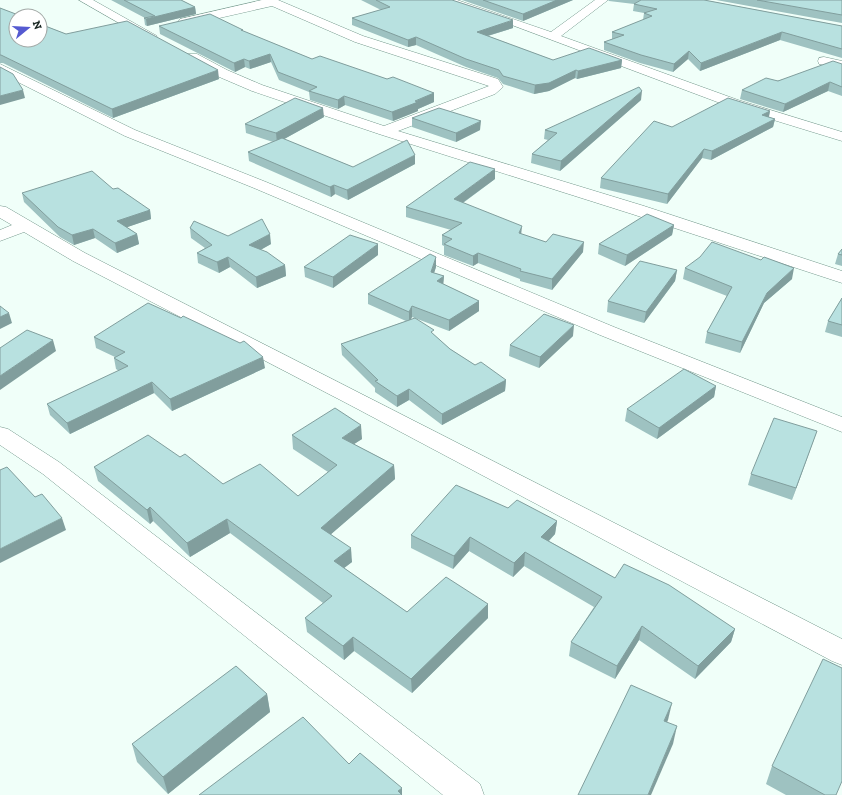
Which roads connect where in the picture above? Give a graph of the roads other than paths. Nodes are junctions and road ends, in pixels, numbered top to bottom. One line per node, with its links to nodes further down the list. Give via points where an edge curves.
1 (84, 0): 6 (street)
2 (445, 0): 7 (street)
3 (602, 0): 7 (street)
4 (270, 1): 5 (street); 12 (street, via 359,39 493,82 496,87)
5 (170, 25)
6 (154, 34)
7 (553, 36): 13 (street, via 733,103)
8 (182, 52): 12 (street, via 257,88)
9 (824, 61): 10 (street)
10 (842, 66)
11 (0, 68): 18 (street, via 130,133 607,331)
12 (384, 131): 17 (street)
13 (842, 137)
14 (0, 211): 15 (street)
15 (25, 226): 16 (street); 20 (street, via 79,257)
16 (0, 236)
17 (842, 277)
18 (842, 425)
19 (0, 434): 21 (street, via 51,468)
20 (842, 653)
21 (468, 795)

